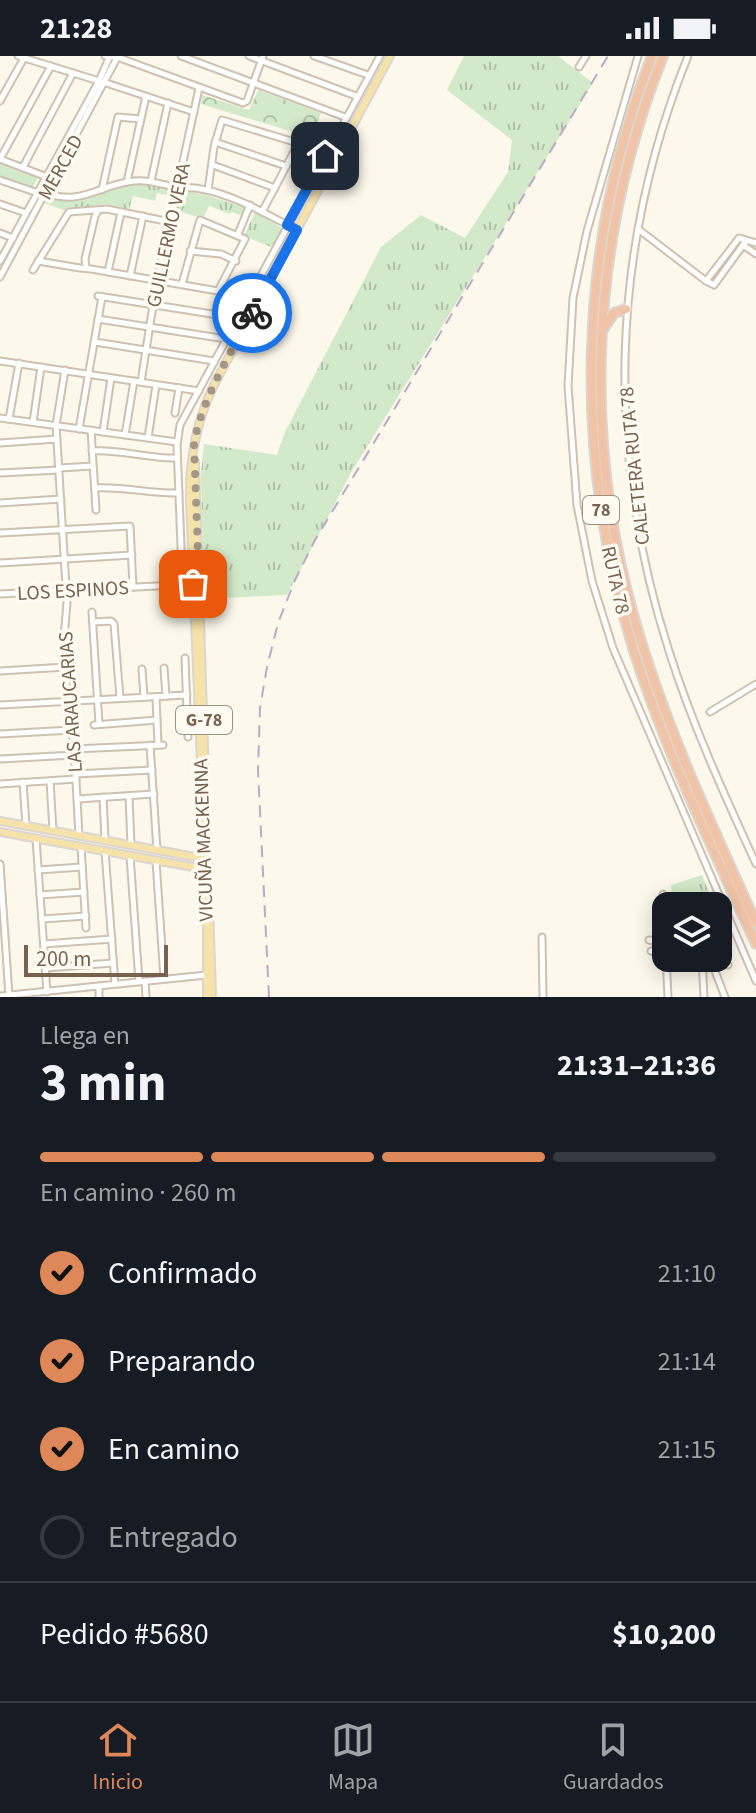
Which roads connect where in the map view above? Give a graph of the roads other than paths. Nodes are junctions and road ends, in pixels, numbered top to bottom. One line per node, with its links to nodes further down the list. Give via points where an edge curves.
1 (108, 56): 12 (street); 19 (street, MERCED)
2 (181, 56): 20 (street)
3 (249, 56): 14 (street)
4 (314, 56): 18 (street)
5 (380, 56): 18 (street)
6 (390, 56): 56 (main road, VICUÑA MACKENNA / G-78)
7 (638, 56): 202 (street, via 573,298 568,386 577,505 592,581 613,648)
8 (652, 56): 193 (highway, RUTA 78 / 78, via 619,155 597,270 590,379 597,487 617,589 647,689)
9 (663, 56): 79 (highway, RUTA 78 / 78, via 620,193)
10 (688, 56): 55 (street, CALETERA RUTA 78, via 660,135)
11 (21, 57): 15 (street); 24 (street)
12 (118, 57): 19 (street, MERCED); 21 (street)
13 (583, 57): 16 (street)
14 (262, 58): 20 (street); 23 (street)
15 (51, 66): 17 (street); 32 (street)
16 (579, 67)
17 (73, 73): 19 (street); 35 (street)
18 (368, 75): 23 (street)
19 (102, 82): 22 (street); 36 (street, MERCED); 45 (street, MERCED)
20 (253, 83): 21 (street, via 244,103); 27 (street)
21 (199, 88): 26 (street, GUILLERMO VERA)
22 (146, 96): 25 (street); 28 (street)
23 (357, 96): 27 (street)
24 (0, 101)
25 (168, 103): 26 (street); 38 (street)
26 (194, 112): 40 (street, GUILLERMO VERA)
27 (345, 117): 31 (street)
28 (140, 119): 39 (street); 43 (street, via 119,116)
29 (215, 142): 30 (street, via 221,121); 33 (street); 34 (street)
30 (298, 144): 31 (street); 34 (street)
31 (325, 156): 54 (street)
32 (0, 159): 35 (street)
33 (213, 165): 41 (street); 42 (street)
34 (286, 166): 41 (street)
35 (23, 167): 36 (street)
36 (47, 177): 44 (street, MERCED)
37 (0, 180): 44 (street)
38 (151, 181): 39 (street); 40 (street)
39 (127, 182): 43 (street)
40 (178, 187): 42 (street); 53 (street, GUILLERMO VERA)
41 (275, 188): 50 (street)
42 (208, 190): 47 (street)
43 (102, 191): 45 (street, via 73,197)
44 (38, 192): 45 (street); 51 (street, MERCED)
45 (46, 194): 71 (street, MERCED)
46 (0, 204): 51 (street)
47 (250, 205): 50 (street); 58 (street)
48 (98, 211): 49 (street); 65 (street, via 67,213); 67 (street)
49 (121, 212): 52 (street); 69 (street)
50 (262, 212): 54 (street)
51 (26, 213): 59 (street, MERCED)
52 (143, 216): 53 (street); 70 (street)
53 (170, 222): 72 (street, GUILLERMO VERA)
54 (287, 225): 56 (street); 76 (street)
55 (638, 229): 60 (street, via 706,281 739,238); 75 (street, CALETERA RUTA 78)
56 (297, 230): 124 (main road, VICUÑA MACKENNA / G-78, via 211,390 194,443 190,490)
57 (0, 233): 59 (street)
58 (238, 234): 62 (street, via 200,220); 66 (street, via 246,240)
59 (13, 238): 64 (street, MERCED)
60 (744, 243): 61 (street); 63 (street)
61 (756, 243)
62 (190, 251): 66 (street); 73 (street)
63 (756, 254)
64 (1, 259)
65 (38, 261): 67 (street); 68 (street)
66 (236, 261): 73 (street, via 219,290)
67 (86, 267): 69 (street)
68 (33, 270)
69 (108, 272): 70 (street)
70 (130, 276): 72 (street)
71 (0, 277)
72 (157, 280): 73 (street); 74 (street, GUILLERMO VERA)
73 (182, 284)
74 (153, 305): 76 (street); 77 (street, via 100,296); 78 (street, GUILLERMO VERA)
75 (626, 309): 79 (highway, via 611,316); 177 (street, CALETERA RUTA 78, via 626,429 647,572 684,696)
76 (237, 318): 80 (street)
77 (98, 319): 78 (street); 81 (street)
78 (149, 327): 80 (street); 82 (street, GUILLERMO VERA)
79 (601, 336): 185 (highway, RUTA 78 / 78, via 604,459 629,600 680,749)
80 (226, 339): 84 (street)
81 (95, 342): 82 (street); 88 (street)
82 (146, 350): 84 (street); 91 (street, GUILLERMO VERA)
83 (0, 361): 85 (street)
84 (214, 361): 94 (street)
85 (19, 363): 86 (street); 97 (street)
86 (41, 367): 87 (street); 98 (street)
87 (65, 370): 88 (street); 99 (street, LAS ARAUCARIAS)
88 (89, 374): 89 (street); 100 (street)
89 (111, 378): 90 (street); 102 (street)
90 (134, 381): 91 (street); 103 (street)
91 (141, 382): 92 (street)
92 (156, 385): 93 (street); 104 (street)
93 (179, 388): 94 (street); 95 (street)
94 (199, 391): 106 (street)
95 (175, 413)
96 (0, 418): 97 (street)
97 (9, 419): 98 (street)
98 (33, 422): 99 (street)
99 (56, 425): 100 (street); 105 (street, LAS ARAUCARIAS)
100 (79, 429): 101 (street)
101 (91, 430): 102 (street); 108 (street)
102 (103, 432): 103 (street)
103 (125, 435): 104 (street)
104 (148, 438): 106 (street)
105 (57, 439): 107 (street); 111 (street, LAS ARAUCARIAS)
106 (177, 442): 109 (street)
107 (0, 443)
108 (92, 451): 109 (street); 110 (street)
109 (177, 458): 114 (street)
110 (93, 466): 111 (street); 113 (street)
111 (59, 469): 112 (street); 115 (street, LAS ARAUCARIAS)
112 (0, 473)
113 (95, 488): 114 (street); 117 (street)
114 (179, 493): 123 (street)
115 (61, 499): 116 (street); 118 (street, LAS ARAUCARIAS)
116 (0, 503)
117 (96, 510)
118 (62, 529): 119 (street); 120 (street, via 130,526); 121 (street, LAS ARAUCARIAS)
119 (0, 533)
120 (132, 555): 121 (street); 125 (street)
121 (64, 559): 122 (street); 126 (street, LAS ARAUCARIAS)
122 (0, 563)
123 (183, 584): 124 (street, LOS ESPINOS); 125 (street, LOS ESPINOS); 128 (street)
124 (196, 584): 174 (main road, VICUÑA MACKENNA / G-78)
125 (133, 587): 126 (street, LOS ESPINOS)
126 (66, 591): 127 (street, LOS ESPINOS); 132 (street, LAS ARAUCARIAS)
127 (0, 594)
128 (183, 597)
129 (92, 612): 130 (street)
130 (93, 622): 141 (street, via 114,624); 142 (street)
131 (185, 658): 137 (street)
132 (66, 667): 135 (street); 143 (street, LAS ARAUCARIAS)
133 (164, 668): 138 (street)
134 (142, 669): 139 (street)
135 (0, 671)
136 (756, 684): 145 (street)
137 (187, 695): 138 (street); 149 (street)
138 (166, 696): 140 (street)
139 (144, 697): 140 (street); 141 (street)
140 (156, 697): 146 (street)
141 (120, 698): 142 (street)
142 (97, 700): 143 (street); 146 (street, via 96,725)
143 (67, 701): 144 (street); 147 (street, LAS ARAUCARIAS)
144 (0, 705)
145 (710, 712)
146 (157, 720): 150 (street, via 161,745)
147 (71, 730): 148 (street); 151 (street, LAS ARAUCARIAS)
148 (0, 734)
149 (188, 737)
150 (150, 745): 151 (street); 153 (street)
151 (74, 752): 152 (street); 154 (street, LAS ARAUCARIAS)
152 (0, 759)
153 (152, 770): 154 (street); 158 (street)
154 (76, 776): 155 (street); 161 (street, LAS ARAUCARIAS)
155 (50, 781): 156 (street); 164 (street)
156 (23, 782): 157 (street); 163 (street)
157 (0, 784)
158 (154, 794): 159 (street); 171 (street)
159 (129, 796): 160 (street); 169 (street)
160 (103, 797): 161 (street); 168 (street)
161 (77, 799): 166 (street, LAS ARAUCARIAS)
162 (0, 821): 163 (main road)
163 (26, 826): 164 (main road)
164 (53, 831): 166 (main road)
165 (0, 832): 167 (main road)
166 (79, 836): 168 (main road)
167 (36, 839): 170 (main road); 179 (street)
168 (105, 840): 169 (main road)
169 (131, 845): 171 (main road)
170 (81, 847): 172 (main road); 178 (street)
171 (157, 850): 174 (main road)
172 (105, 851): 173 (main road); 188 (street)
173 (130, 856): 175 (main road); 201 (street)
174 (207, 859): 180 (main road, VICUÑA MACKENNA / G-78)
175 (156, 861): 180 (main road); 200 (street)
176 (0, 864): 191 (street)
177 (756, 864)
178 (82, 867): 179 (street); 181 (street)
179 (38, 870): 182 (street)
180 (207, 870): 199 (main road, VICUÑA MACKENNA / G-78); 210 (main road, VICUÑA MACKENNA / G-78)
181 (84, 892): 182 (street); 183 (street)
182 (40, 895): 184 (street)
183 (86, 916): 184 (street); 186 (street)
184 (42, 919): 192 (street)
185 (756, 923)
186 (86, 928)
187 (542, 937): 211 (street)
188 (112, 939): 192 (street); 194 (street)
189 (649, 940): 190 (street)
190 (652, 941)
191 (3, 942): 207 (street)
192 (44, 944): 195 (street)
193 (756, 944)
194 (113, 963): 195 (street); 203 (street)
195 (45, 968): 205 (street)
196 (667, 972): 212 (street)
197 (702, 972): 213 (street)
198 (715, 972): 214 (street)
199 (207, 975): 200 (street); 210 (main road, VICUÑA MACKENNA / G-78)
200 (164, 979): 201 (street)
201 (142, 981): 203 (street); 209 (street)
202 (756, 981)
203 (115, 984): 204 (street)
204 (99, 986): 205 (street); 208 (street)
205 (47, 992): 207 (street)
206 (0, 996): 207 (street)
207 (9, 996)
208 (99, 997)
209 (146, 997)
210 (209, 997)
211 (543, 997)
212 (668, 997)
213 (704, 997)
214 (725, 997)

